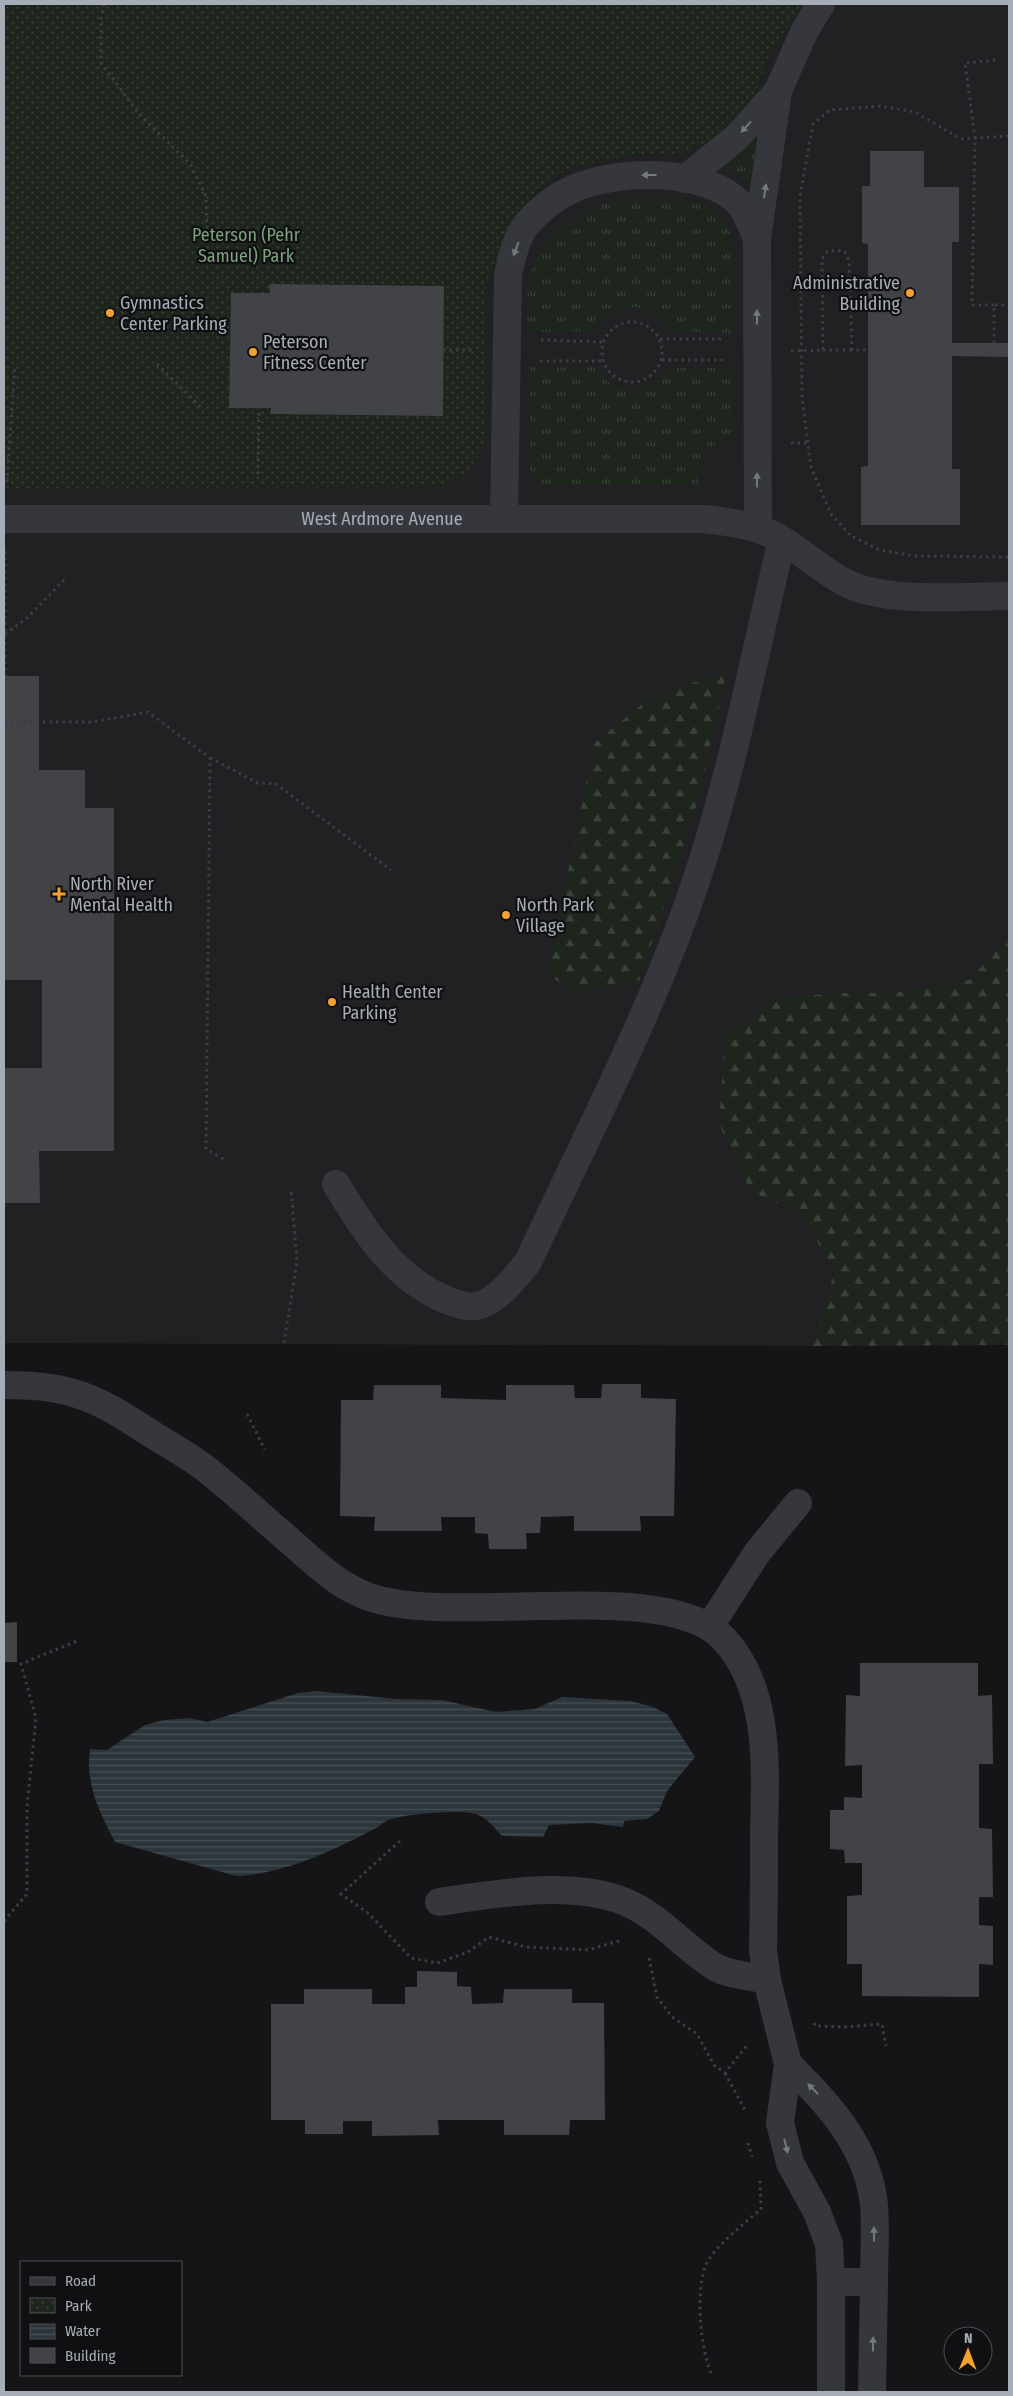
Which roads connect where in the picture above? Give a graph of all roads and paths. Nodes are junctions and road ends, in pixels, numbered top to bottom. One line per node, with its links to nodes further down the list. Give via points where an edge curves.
1 (104, 4): 8 (path, via 100,19 101,63 140,115 190,164 206,196)
2 (821, 4): 4 (lane, via 805,30)
3 (996, 60): 6 (path, via 965,63)
4 (778, 91): 7 (lane, one-way to 7, via 738,137); 9 (lane, one-way to 4)
5 (1009, 136): 6 (path)
6 (975, 138): 10 (path, via 972,305); 20 (path, via 961,139 915,112 880,106 830,110 813,124 800,196)
7 (685, 179): 9 (lane, via 714,187 735,200 747,215); 19 (lane, one-way to 19, via 649,174 596,182 572,189 546,206 526,225 508,274)
8 (207, 233)
9 (757, 239): 15 (lane, one-way to 9)
10 (994, 305): 11 (path); 14 (path)
11 (1009, 305)
12 (660, 339): 13 (path, via 654,331 635,322 625,322 615,326); 15 (path, via 731,339); 21 (path)
13 (603, 342): 19 (path, via 532,340); 22 (path)
14 (994, 343)
15 (757, 350): 20 (path); 21 (path, via 731,360); 30 (lane, one-way to 15)
16 (823, 350): 17 (path); 17 (path, via 822,260 827,252 837,250 845,252 849,261); 20 (path)
17 (852, 350): 18 (path)
18 (868, 350)
19 (506, 351): 22 (path, via 532,361); 29 (lane)
20 (801, 351): 33 (path, via 802,398 811,467 831,514 851,536 880,550 914,556)
21 (662, 360): 22 (path, via 651,376 632,383 622,382)
22 (602, 361)
23 (157, 364): 26 (path)
24 (15, 365): 28 (path)
25 (259, 409): 27 (path)
26 (204, 410)
27 (258, 474)
28 (7, 482)
29 (504, 518): 30 (lane, West Ardmore Avenue, via 704,519); 31 (lane, West Ardmore Avenue)
30 (758, 528): 32 (lane, West Ardmore Avenue)
31 (4, 532): 36 (path)
32 (782, 540): 35 (lane, West Ardmore Avenue, via 844,582 869,591 897,595); 42 (lane, via 737,741 696,883 664,970 528,1262 493,1297 477,1306 460,1306 421,1287 391,1262 365,1230)
33 (1009, 557)
34 (67, 577): 36 (path)
35 (1009, 596)
36 (5, 634): 37 (path)
37 (5, 676)
38 (4, 722): 39 (path, via 92,722 148,712)
39 (210, 758): 40 (path, via 258,783 276,784); 41 (path, via 206,1149)
40 (390, 870)
41 (225, 1160)
42 (336, 1184)
43 (291, 1188): 44 (path, via 297,1262)
44 (284, 1343)
45 (4, 1385): 49 (lane, via 70,1392 108,1406 200,1464 339,1583 367,1596 395,1604 434,1607 620,1606 667,1611)
46 (247, 1414): 47 (path)
47 (265, 1450)
48 (798, 1503): 49 (lane, via 757,1553)
49 (710, 1626): 56 (lane, via 742,1664 756,1699 765,1757 763,1950)
50 (77, 1641): 53 (path, via 21,1664 36,1718 27,1806 28,1894)
51 (400, 1841): 54 (path, via 341,1894 368,1913 411,1958 437,1962 468,1952 489,1937 526,1947 588,1950)
52 (439, 1902): 56 (lane, via 498,1894 597,1893 624,1901 658,1922 717,1968)
53 (4, 1921)
54 (625, 1940)
55 (649, 1956): 60 (path, via 657,1997 672,2017 697,2034 714,2065)
56 (766, 1980): 57 (lane)
57 (778, 2026): 58 (path, via 805,2013 815,2026 846,2028 882,2024); 59 (lane); 60 (path, via 756,2036)
58 (886, 2046)
59 (788, 2064): 65 (lane, one-way to 65, via 780,2123 790,2163 817,2212 829,2244); 66 (lane, one-way to 59, via 874,2204 865,2169 845,2127 828,2103)
60 (725, 2073): 61 (path, via 746,2112)
61 (747, 2121)
62 (748, 2140): 63 (path)
63 (755, 2166)
64 (758, 2175): 67 (path, via 761,2209 723,2242 705,2266 700,2312)
65 (831, 2282): 66 (lane); 68 (lane)
66 (874, 2282): 69 (lane, one-way to 66)
67 (711, 2373)
68 (830, 2392)
69 (872, 2392)

